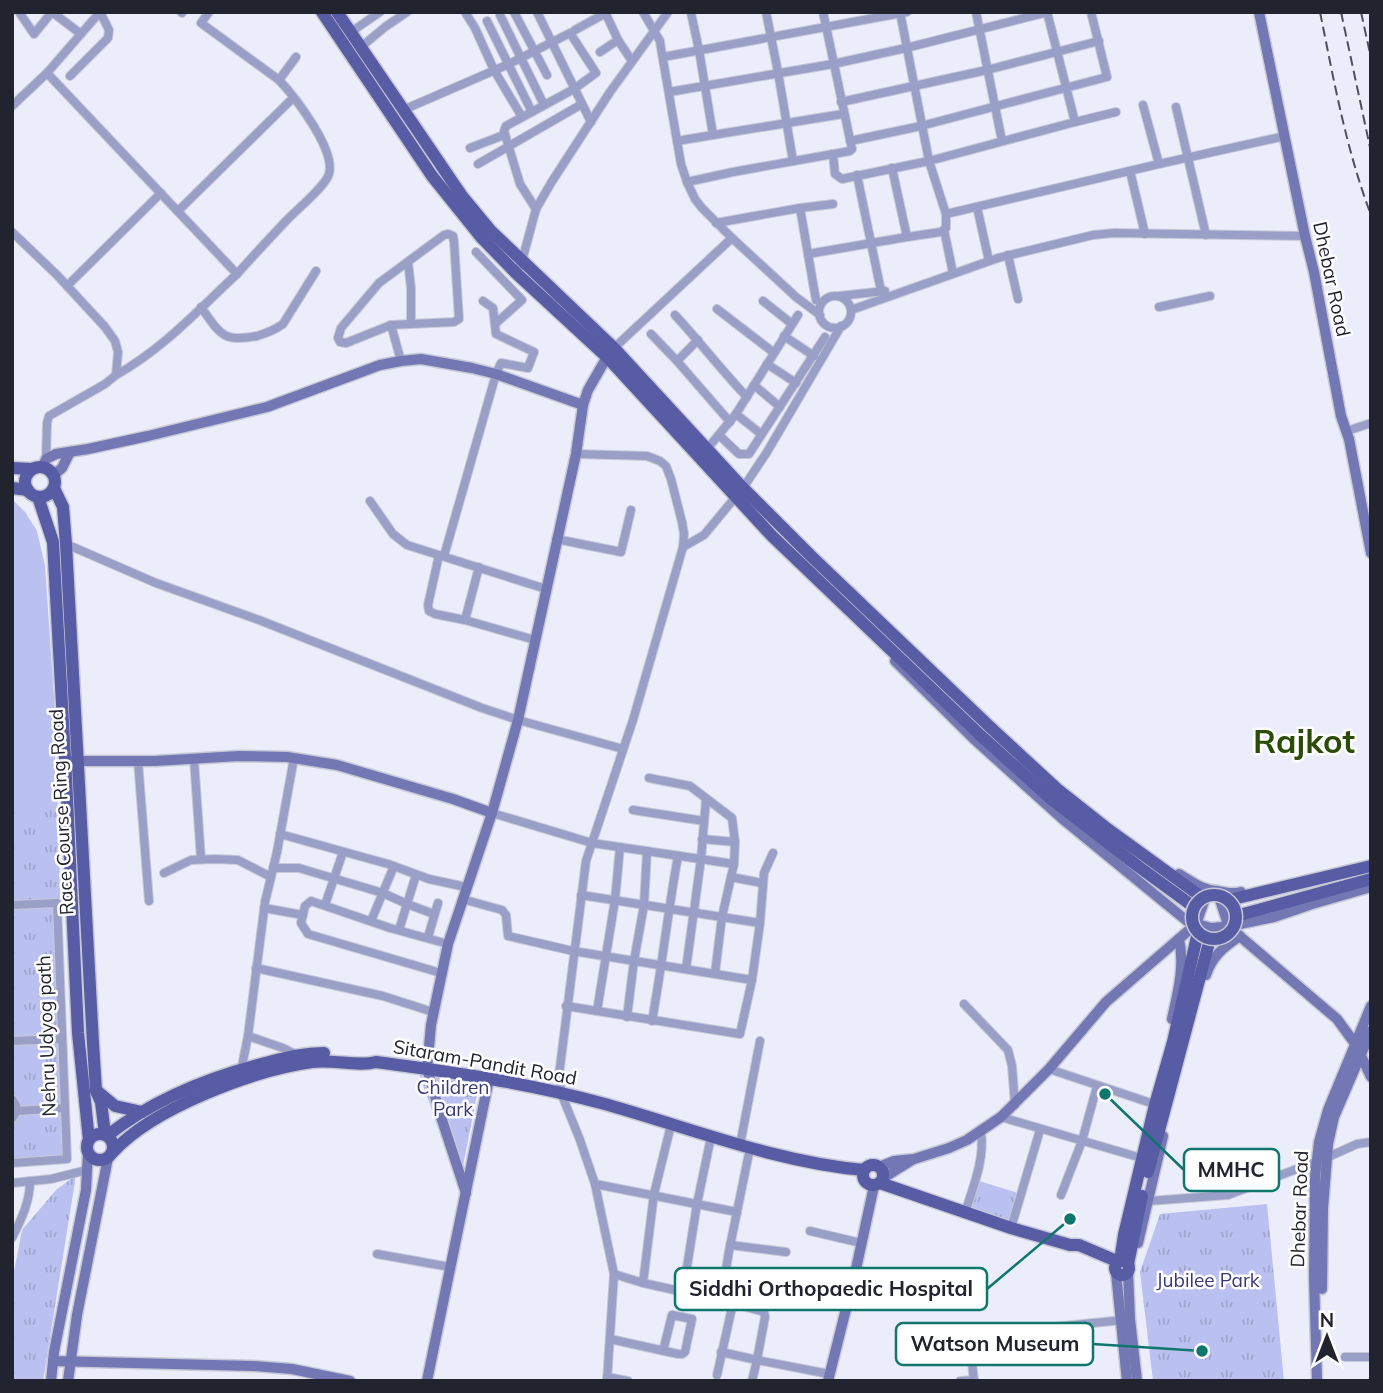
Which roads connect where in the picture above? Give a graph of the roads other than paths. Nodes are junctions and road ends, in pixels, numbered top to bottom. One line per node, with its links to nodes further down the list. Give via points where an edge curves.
1 (19, 12): 2 (street, via 34,34)
2 (52, 12): 33 (street)
3 (100, 12): 33 (street); 55 (street, via 108,38)
4 (209, 12): 56 (street, via 201,23)
5 (322, 12): 120 (main road, via 432,176 481,237)
6 (406, 12): 26 (street)
7 (465, 12): 28 (street)
8 (514, 12): 41 (street)
9 (537, 12): 36 (street)
10 (606, 12): 30 (street); 35 (street)
11 (643, 12): 32 (street)
12 (668, 12): 32 (street)
13 (698, 12): 22 (street)
14 (766, 12): 34 (street)
15 (823, 12): 27 (street)
16 (976, 12): 29 (street)
17 (1047, 12): 29 (street); 42 (street)
18 (1091, 12): 37 (street)
19 (1259, 12): 83 (street, Dhebar Road)
20 (377, 13): 26 (street); 31 (street)
21 (502, 13): 25 (street); 45 (street)
22 (690, 13): 40 (street)
23 (902, 13): 27 (street); 39 (street)
24 (341, 14): 31 (main road)
25 (487, 21): 28 (street); 48 (street)
26 (384, 27): 38 (street)
27 (826, 27): 34 (street); 49 (street)
28 (475, 28): 51 (street)
29 (979, 29): 39 (street); 50 (street)
30 (575, 30)
31 (351, 32): 38 (main road)
32 (654, 32): 46 (street); 47 (street)
33 (81, 34): 53 (street)
34 (771, 36): 40 (street); 52 (street)
35 (618, 40): 43 (street); 47 (street)
36 (552, 41): 41 (street); 61 (street); 61 (street, via 570,33 596,73)
37 (1099, 41): 42 (street); 59 (street, via 1107,77)
38 (361, 47): 72 (main road)
39 (906, 48): 49 (street); 58 (street)
40 (699, 50): 46 (street); 57 (street)
41 (534, 51): 45 (street); 54 (street)
42 (1058, 51): 50 (street); 59 (street)
43 (600, 52)
44 (296, 57): 56 (street)
45 (521, 57): 48 (street); 67 (street)
46 (663, 57): 62 (street)
47 (632, 61): 77 (street)
48 (509, 64): 51 (street); 73 (street)
49 (833, 64): 52 (street); 65 (street)
50 (987, 69): 58 (street); 70 (street)
51 (495, 70): 72 (street); 76 (street)
52 (778, 72): 57 (street); 78 (street)
53 (47, 73): 69 (street); 99 (street)
54 (547, 75)
55 (70, 76)
56 (279, 80): 63 (street)
57 (705, 86): 62 (street); 82 (street)
58 (913, 86): 65 (street); 80 (street)
59 (1066, 87): 70 (street); 79 (street)
60 (554, 89): 64 (street)
61 (575, 89): 64 (street); 66 (street)
62 (669, 92): 84 (street)
63 (293, 97): 104 (street); 123 (street, via 320,133 330,163 328,177)
64 (558, 98): 67 (street)
65 (841, 102): 75 (street)
66 (582, 104): 77 (street); 87 (street)
67 (544, 105): 73 (street)
68 (1143, 105): 94 (street)
69 (12, 106)
70 (995, 106): 80 (street); 86 (street)
71 (1176, 107): 90 (street)
72 (403, 110): 120 (main road)
73 (532, 112): 76 (street)
74 (1116, 112): 79 (street)
75 (843, 114): 78 (street); 85 (street)
76 (522, 117): 81 (street, via 506,127)
77 (591, 122): 103 (street)
78 (787, 122): 82 (street); 91 (street)
79 (1075, 122): 86 (street)
80 (921, 126): 85 (street); 92 (street)
81 (504, 135): 87 (street); 88 (street)
82 (713, 135): 84 (street)
83 (1285, 136): 90 (street); 111 (street, Dhebar Road)
84 (677, 141): 98 (street)
85 (850, 141): 89 (street, via 850,151)
86 (1002, 141): 92 (street)
87 (508, 147): 93 (street); 103 (street, via 520,184)
88 (470, 148)
89 (833, 154): 91 (street); 97 (street, via 838,177)
90 (1187, 157): 94 (street); 110 (street)
91 (793, 161): 98 (street)
92 (929, 161): 95 (street); 105 (street)
93 (478, 164)
94 (1159, 164): 96 (street)
95 (892, 169): 97 (street); 112 (street)
96 (1130, 170): 101 (street); 109 (street)
97 (857, 175): 114 (street)
98 (687, 182): 106 (street, via 695,199)
99 (161, 193): 104 (street); 124 (street)
100 (833, 204): 102 (street)
101 (976, 207): 105 (street); 118 (street)
102 (800, 208): 106 (street); 116 (street)
103 (536, 209): 120 (street)
104 (178, 211): 123 (street)
105 (946, 214): 107 (street)
106 (716, 222): 113 (street)
107 (944, 230): 112 (street); 122 (street)
108 (12, 232): 124 (street)
109 (1145, 234): 110 (street); 117 (street, via 1093,235)
110 (1206, 235): 111 (street)
111 (1305, 236): 166 (street, Dhebar Road)
112 (908, 237): 114 (street)
113 (732, 238): 129 (street); 151 (street)
114 (872, 243): 116 (street); 126 (street)
115 (476, 252): 142 (street, via 522,300)
116 (808, 254): 133 (street)
117 (1008, 255): 118 (street); 130 (street)
118 (989, 261): 122 (street)
119 (408, 262): 141 (street); 141 (street, via 444,235 453,236 459,318); 144 (street, via 379,283 341,328 338,338 346,343)
120 (519, 267): 151 (main road)
121 (316, 271): 134 (street, via 283,324 263,334 231,339)
122 (953, 273): 125 (street)
123 (237, 274): 134 (street)
124 (67, 286): 157 (street, via 115,341)
125 (906, 290): 126 (street); 137 (street)
126 (881, 291): 127 (street)
127 (838, 296): 133 (street); 137 (street)
128 (1210, 296): 135 (street)
129 (796, 297): 133 (street); 140 (street)
130 (1018, 299)
131 (763, 300): 143 (street)
132 (483, 301): 142 (street, via 493,308)
133 (819, 301): 140 (street)
134 (201, 307): 157 (street, via 158,348)
135 (1159, 307)
136 (717, 309): 150 (street)
137 (851, 310): 145 (street, via 849,320)
138 (676, 315): 149 (street)
139 (798, 315): 143 (street)
140 (820, 315): 145 (street, via 827,325)
141 (411, 324): 144 (street)
142 (495, 324): 156 (street, via 496,334 534,352 528,368 500,363)
143 (792, 324): 147 (street)
144 (391, 325): 153 (street)
145 (841, 326): 176 (street)
146 (651, 334): 154 (street)
147 (784, 336): 150 (street); 152 (street)
148 (825, 337): 152 (street)
149 (698, 340): 154 (street); 160 (street)
150 (773, 352): 155 (street)
151 (611, 353): 161 (street); 169 (main road); 176 (main road)
152 (814, 356): 158 (street)
153 (401, 360): 156 (street, via 446,362); 170 (street, via 267,407)
154 (677, 361): 164 (street)
155 (767, 364): 158 (street); 159 (street)
156 (496, 374): 161 (street); 184 (street)
157 (116, 375): 172 (street, via 49,416)
158 (796, 383): 162 (street)
159 (754, 385): 160 (street); 162 (street)
160 (747, 397): 163 (street)
161 (583, 405): 171 (street)
162 (780, 407): 167 (street)
163 (736, 414): 164 (street); 167 (street)
164 (730, 422): 168 (street)
165 (1371, 423): 166 (street)
166 (1347, 431): 183 (street, Dhebar Road)
167 (761, 434): 168 (street, via 749,454 739,454)
168 (719, 435): 169 (street)
169 (706, 449): 176 (main road)
170 (70, 452): 172 (street, via 56,454); 174 (street)
171 (576, 454): 180 (street); 182 (street, via 647,456 660,461 671,479)
172 (40, 465): 173 (main road); 174 (main road, via 52,471); 177 (main road, via 26,476 25,486)
173 (12, 468)
174 (54, 482): 177 (main road, via 48,495); 181 (main road, Race Course Ring Road, via 63,507)
175 (12, 488): 177 (main road)
176 (739, 492): 182 (street, via 704,535); 189 (main road)
177 (33, 494): 194 (main road, Race Course Ring Road, via 53,542)
178 (370, 501): 184 (street, via 400,541)
179 (631, 510): 180 (street, via 621,552)
180 (556, 539): 186 (street)
181 (66, 544): 190 (street, via 156,583); 194 (main road, Race Course Ring Road)
182 (683, 547): 191 (street)
183 (1371, 552)
184 (442, 555): 185 (street); 187 (street, via 429,611)
185 (479, 567): 186 (street); 187 (street)
186 (546, 589): 188 (street)
187 (465, 620): 188 (street)
188 (535, 640): 190 (street)
189 (900, 651): 227 (main road, via 1050,798 1139,867); 227 (street, via 908,645 1062,788); 246 (street, via 895,661 975,740 1065,821)
190 (518, 720): 191 (street); 199 (street)
191 (623, 749): 204 (street)
192 (294, 758): 193 (street); 199 (street, via 337,765); 201 (street)
193 (194, 759): 195 (street); 210 (street)
194 (72, 761): 195 (street); 283 (main road, Race Course Ring Road); 300 (main road, Race Course Ring Road, via 78,1033)
195 (138, 761): 230 (street)
196 (649, 778): 197 (street, via 690,786)
197 (706, 799): 200 (street); 203 (street, via 732,818)
198 (633, 810): 200 (street)
199 (492, 813): 204 (street); 223 (street)
200 (704, 821): 202 (street)
201 (281, 834): 207 (street); 216 (street)
202 (702, 839): 203 (street); 211 (street)
203 (735, 842): 213 (street)
204 (592, 843): 205 (street); 226 (street)
205 (620, 847): 206 (street); 229 (street)
206 (648, 851): 209 (street); 236 (street)
207 (343, 852): 214 (street); 220 (street)
208 (774, 853): 222 (street)
209 (678, 856): 211 (street); 238 (street)
210 (201, 859): 216 (street, via 237,860); 217 (street)
211 (701, 859): 213 (street); 239 (street)
212 (1371, 860): 227 (street, via 1236,894)
213 (734, 864): 219 (street)
214 (394, 866): 218 (street); 225 (street)
215 (1371, 866): 231 (main road)
216 (272, 872): 220 (street, via 299,868); 237 (street)
217 (164, 873)
218 (416, 874): 223 (street); 233 (street)
219 (731, 877): 222 (street); 242 (street)
220 (334, 879): 225 (street); 235 (street)
221 (1371, 879): 243 (main road)
222 (762, 883): 245 (street)
223 (466, 887): 228 (street)
224 (1371, 887): 243 (street, via 1274,917 1240,925)
225 (383, 893): 233 (street); 244 (street)
226 (581, 895): 229 (street); 253 (street)
227 (1206, 897): 231 (main road, bridge, via 1216,895); 243 (street); 246 (street); 246 (main road, bridge, via 1192,920)
228 (462, 899): 252 (street); 253 (street, via 502,910 508,936)
229 (615, 900): 236 (street); 254 (street)
230 (149, 901)
231 (1229, 901): 243 (main road, bridge)
232 (438, 903): 240 (street)
233 (407, 904): 240 (street); 247 (street)
234 (12, 905): 271 (street, Nehru Udyog path, via 57,902)
235 (325, 905): 241 (street, via 311,901); 244 (street)
236 (644, 905): 238 (street); 255 (street)
237 (264, 908): 241 (street); 257 (street)
238 (668, 908): 239 (street); 256 (street)
239 (694, 913): 242 (street); 258 (street)
240 (435, 914): 249 (street)
241 (303, 915): 260 (street, via 301,923 308,934)
242 (723, 917): 245 (street); 259 (street)
243 (1232, 920): 246 (street, via 1222,927); 248 (street); 251 (main road, bridge, via 1235,923 1228,934)
244 (371, 921): 247 (street)
245 (760, 923): 261 (street)
246 (1197, 928): 250 (street); 251 (main road, bridge); 320 (main road)
247 (398, 930): 249 (street)
248 (1240, 936): 275 (street, via 1337,1019); 314 (street, via 1209,965)
249 (428, 937): 252 (street)
250 (1179, 939): 278 (street, via 1106,1002); 286 (street, via 1179,983)
251 (1210, 939): 320 (main road)
252 (448, 944): 260 (street)
253 (573, 951): 254 (street); 263 (street)
254 (607, 957): 255 (street); 265 (street)
255 (634, 961): 256 (street); 267 (street)
256 (662, 965): 258 (street); 268 (street)
257 (256, 968): 266 (street); 270 (street)
258 (686, 969): 259 (street)
259 (715, 973): 261 (street)
260 (441, 974): 266 (street)
261 (752, 980): 268 (street, via 740,1034)
262 (964, 1004): 287 (street, via 1008,1050)
263 (566, 1006): 265 (street); 284 (street)
264 (1371, 1006): 275 (street, Dhebar Road)
265 (597, 1011): 267 (street)
266 (433, 1012): 277 (street)
267 (627, 1017): 268 (street)
268 (652, 1021)
269 (1371, 1031): 275 (street, Dhebar Road)
270 (248, 1036): 274 (street); 279 (street)
271 (62, 1039): 272 (street); 288 (street, Nehru Udyog path)
272 (12, 1041)
273 (761, 1041): 301 (street)
274 (296, 1055): 276 (main road, via 348,1055); 279 (main road)
275 (1363, 1056): 280 (street); 304 (street, Dhebar Road, via 1334,1117)
276 (376, 1062): 277 (main road, Sitaram-Pandit Road); 279 (main road, Sitaram-Pandit Road, via 317,1061)
277 (427, 1069): 281 (main road, Sitaram-Pandit Road); 311 (street)
278 (1049, 1069): 282 (street); 287 (street)
279 (241, 1074): 290 (main road, via 181,1093); 302 (main road, Sitaram-Pandit Road, via 148,1124)
280 (1371, 1077)
281 (489, 1079): 284 (main road, Sitaram-Pandit Road); 311 (street)
282 (1097, 1086): 286 (street); 298 (street)
283 (96, 1091): 290 (main road, via 116,1105); 296 (main road, Race Course Ring Road)
284 (561, 1093): 293 (main road, Sitaram-Pandit Road); 310 (street)
285 (12, 1099): 289 (street)
286 (1151, 1104): 303 (street)
287 (1014, 1105): 291 (street)
288 (65, 1108): 289 (street); 305 (street, Nehru Udyog path, via 67,1159)
289 (17, 1111): 292 (street)
290 (142, 1112): 296 (main road)
291 (1001, 1117): 294 (street); 295 (street)
292 (12, 1119)
293 (671, 1125): 297 (main road, Sitaram-Pandit Road); 312 (street)
294 (1040, 1129): 298 (street); 318 (street)
295 (981, 1132): 307 (street, via 949,1148 894,1161); 317 (street, via 982,1148)
296 (106, 1135): 300 (main road, via 94,1135); 302 (main road, via 113,1141)
297 (711, 1137): 301 (main road, Sitaram-Pandit Road); 315 (street)
298 (1082, 1141): 303 (street); 313 (street)
299 (1371, 1142): 304 (street)
300 (88, 1146): 302 (main road, via 100,1161); 306 (street, Race Course Ring Road)
301 (745, 1146): 307 (main road, Sitaram-Pandit Road); 316 (street)
302 (111, 1155): 339 (street)
303 (1138, 1157): 326 (street, via 1119,1240)
304 (1321, 1160): 314 (street, via 1228,1195); 355 (street, Dhebar Road, via 1314,1276); 356 (street, Dhebar Road)
305 (12, 1163)
306 (86, 1170): 308 (street); 341 (street, Race Course Ring Road)
307 (874, 1177): 317 (main road, Sitaram-Pandit Road); 322 (street)
308 (30, 1181): 309 (street); 321 (street, via 24,1212)
309 (12, 1183)
310 (595, 1184): 312 (street); 328 (street)
311 (466, 1193): 327 (street)
312 (654, 1194): 315 (street); 329 (street)
313 (1061, 1195)
314 (1149, 1201): 326 (street, via 1138,1244)
315 (697, 1204): 316 (street); 330 (street)
316 (737, 1212): 323 (street)
317 (965, 1213): 318 (main road, Sitaram-Pandit Road)
318 (1011, 1228): 326 (main road, Sitaram-Pandit Road, via 1079,1245)
319 (810, 1231): 322 (street)
320 (1129, 1235): 326 (main road)
321 (12, 1238)
322 (861, 1244): 343 (street)
323 (730, 1245): 324 (street); 331 (street)
324 (786, 1252)
325 (377, 1254): 327 (street)
326 (1122, 1262): 333 (street)
327 (450, 1267): 349 (street)
328 (614, 1274): 329 (street); 334 (street)
329 (643, 1283): 330 (street)
330 (683, 1292): 331 (street)
331 (721, 1300): 332 (street)
332 (733, 1303): 336 (street); 340 (street, via 764,1312)
333 (1125, 1320): 345 (street, via 975,1335 971,1339); 353 (street); 354 (street)
334 (610, 1339): 335 (street); 344 (street)
335 (663, 1351): 335 (street, via 685,1352 692,1319 672,1315)
336 (721, 1352): 340 (street); 342 (street)
337 (1345, 1357): 338 (street)
338 (1371, 1357)
339 (70, 1360): 341 (street); 347 (street); 348 (street, via 253,1366)
340 (757, 1360): 343 (street); 351 (street)
341 (53, 1361): 346 (street, Race Course Ring Road)
342 (717, 1375)
343 (828, 1377)
344 (607, 1379): 350 (street)
345 (974, 1380): 352 (street)
346 (51, 1381)
347 (68, 1381)
348 (350, 1381)
349 (427, 1381)
350 (628, 1381)
351 (752, 1381)
352 (960, 1381)
353 (1127, 1381)
354 (1137, 1381)
355 (1317, 1381)
356 (1324, 1381)

